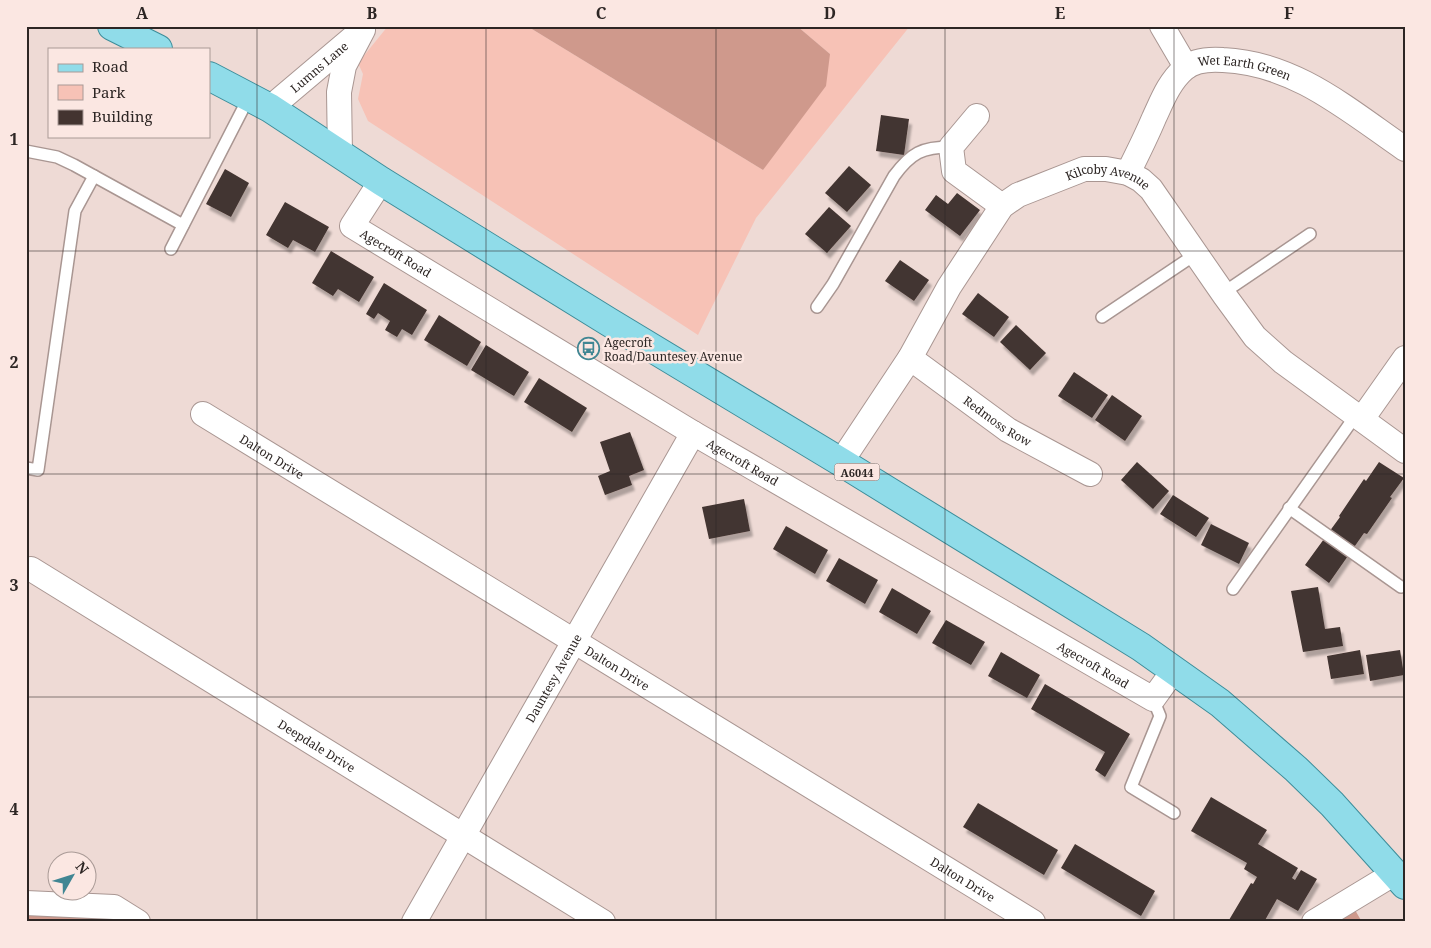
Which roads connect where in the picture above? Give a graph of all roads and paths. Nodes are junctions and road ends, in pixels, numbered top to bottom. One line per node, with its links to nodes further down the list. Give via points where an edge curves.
1 (112, 26): 4 (main road)
2 (1162, 26): 5 (street)
3 (365, 28): 7 (street, Lumns Lane); 12 (street, via 344,66 339,92)
4 (156, 48)
5 (1186, 67): 10 (street, Wet Earth Green, via 1198,61 1218,60 1277,69 1332,98); 13 (street, Wet Earth Green, via 1168,89)
6 (210, 77): 7 (main road, A6044)
7 (259, 103): 12 (main road, A6044); 17 (lane)
8 (977, 116): 9 (street)
9 (951, 147): 16 (street, via 954,171); 22 (lane, via 920,150 905,162)
10 (1405, 149)
11 (26, 151): 14 (lane, via 57,158)
12 (340, 154): 15 (main road, A6044)
13 (1128, 173): 16 (street, Kilcoby Avenue, via 1106,168 1084,169 1018,195); 20 (street, Kilcoby Avenue, via 1151,189)
14 (94, 176): 17 (lane); 31 (lane, via 75,211 38,470)
15 (381, 181): 28 (street, Agecroft Road, via 352,226); 30 (main road, A6044)
16 (1002, 206): 24 (street, Kilcoby Avenue, via 949,287)
17 (183, 225): 19 (lane)
18 (1310, 234): 21 (lane)
19 (171, 249)
20 (1196, 254): 21 (street, Kilcoby Avenue); 23 (lane)
21 (1223, 293): 27 (street, Kilcoby Avenue, via 1255,337 1283,362)
22 (817, 307)
23 (1102, 317)
24 (910, 358): 30 (street, Kilcoby Avenue); 32 (street, Redmoss Row, via 1008,430)
25 (1405, 358): 27 (street)
26 (204, 414): 37 (street, Dalton Drive)
27 (1359, 417): 29 (street, Kilcoby Avenue); 33 (lane)
28 (693, 433): 37 (street, Dauntesy Avenue); 39 (street, Agecroft Road)
29 (1405, 451)
30 (841, 462): 38 (main road, A6044, via 1142,647)
31 (26, 468)
32 (1090, 474)
33 (1290, 508): 35 (lane); 36 (lane)
34 (32, 569): 41 (street, Deepdale Drive)
35 (1401, 587)
36 (1234, 589)
37 (574, 641): 41 (street, Dauntesy Avenue); 47 (street, Dalton Drive)
38 (1174, 670): 39 (street); 42 (main road, A6044, via 1220,703 1296,769)
39 (1153, 699): 40 (lane, via 1160,716 1132,787)
40 (1174, 813)
41 (462, 835): 45 (street, Dauntesy Avenue); 46 (street, Deepdale Drive)
42 (1400, 879): 48 (street)
43 (26, 903): 44 (street, via 114,907)
44 (138, 922)
45 (414, 922)
46 (603, 922)
47 (1033, 922)
48 (1314, 922)

